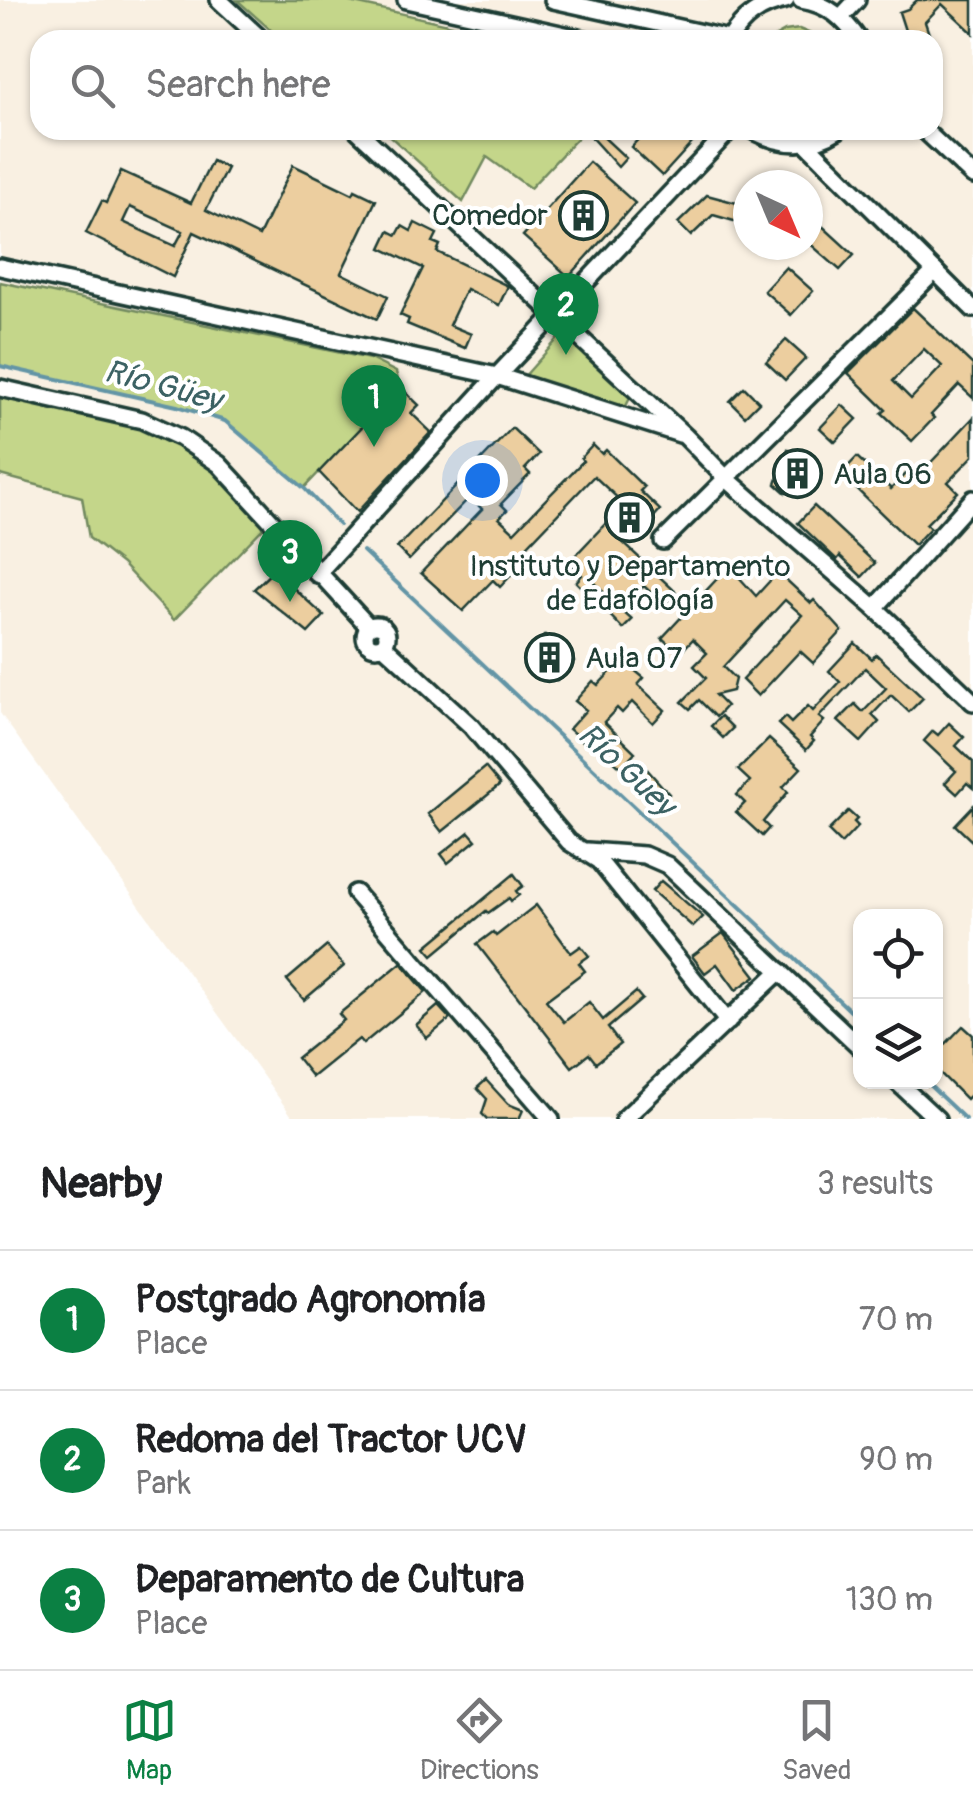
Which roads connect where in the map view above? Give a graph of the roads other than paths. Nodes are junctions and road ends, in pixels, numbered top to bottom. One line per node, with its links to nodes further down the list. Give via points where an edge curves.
1 (219, 0): 8 (lane)
2 (406, 0): 9 (lane)
3 (553, 0): 10 (lane)
4 (786, 0): 11 (lane, via 754,11)
5 (802, 0): 7 (lane)
6 (857, 0): 7 (lane)
7 (841, 16): 12 (lane)
8 (251, 30)
9 (542, 30)
10 (688, 30)
11 (737, 30)
12 (852, 30)
13 (368, 140): 23 (lane)
14 (721, 140): 23 (lane)
15 (770, 140): 18 (lane)
16 (816, 140): 18 (lane)
17 (935, 140): 19 (lane)
18 (807, 144): 21 (lane)
19 (973, 176)
20 (0, 267): 24 (lane)
21 (935, 271): 22 (lane); 27 (lane)
22 (973, 309)
23 (555, 316): 24 (lane); 26 (lane)
24 (497, 376): 26 (lane); 30 (lane)
25 (0, 388): 30 (lane, via 142,420 181,438 219,464)
26 (685, 436): 27 (lane)
27 (726, 479): 29 (lane); 31 (lane)
28 (973, 499): 31 (lane)
29 (662, 541)
30 (317, 574): 33 (lane, via 369,626 366,643 383,645 471,726 569,842)
31 (875, 608): 32 (lane)
32 (973, 702)
33 (584, 850): 35 (lane, via 644,855 667,865); 36 (lane, via 599,860)
34 (354, 892): 39 (lane)
35 (780, 971): 36 (lane); 37 (lane)
36 (728, 1022): 40 (lane)
37 (853, 1040)
38 (905, 1089): 41 (lane)
39 (551, 1119)
40 (624, 1119)
41 (937, 1119)

